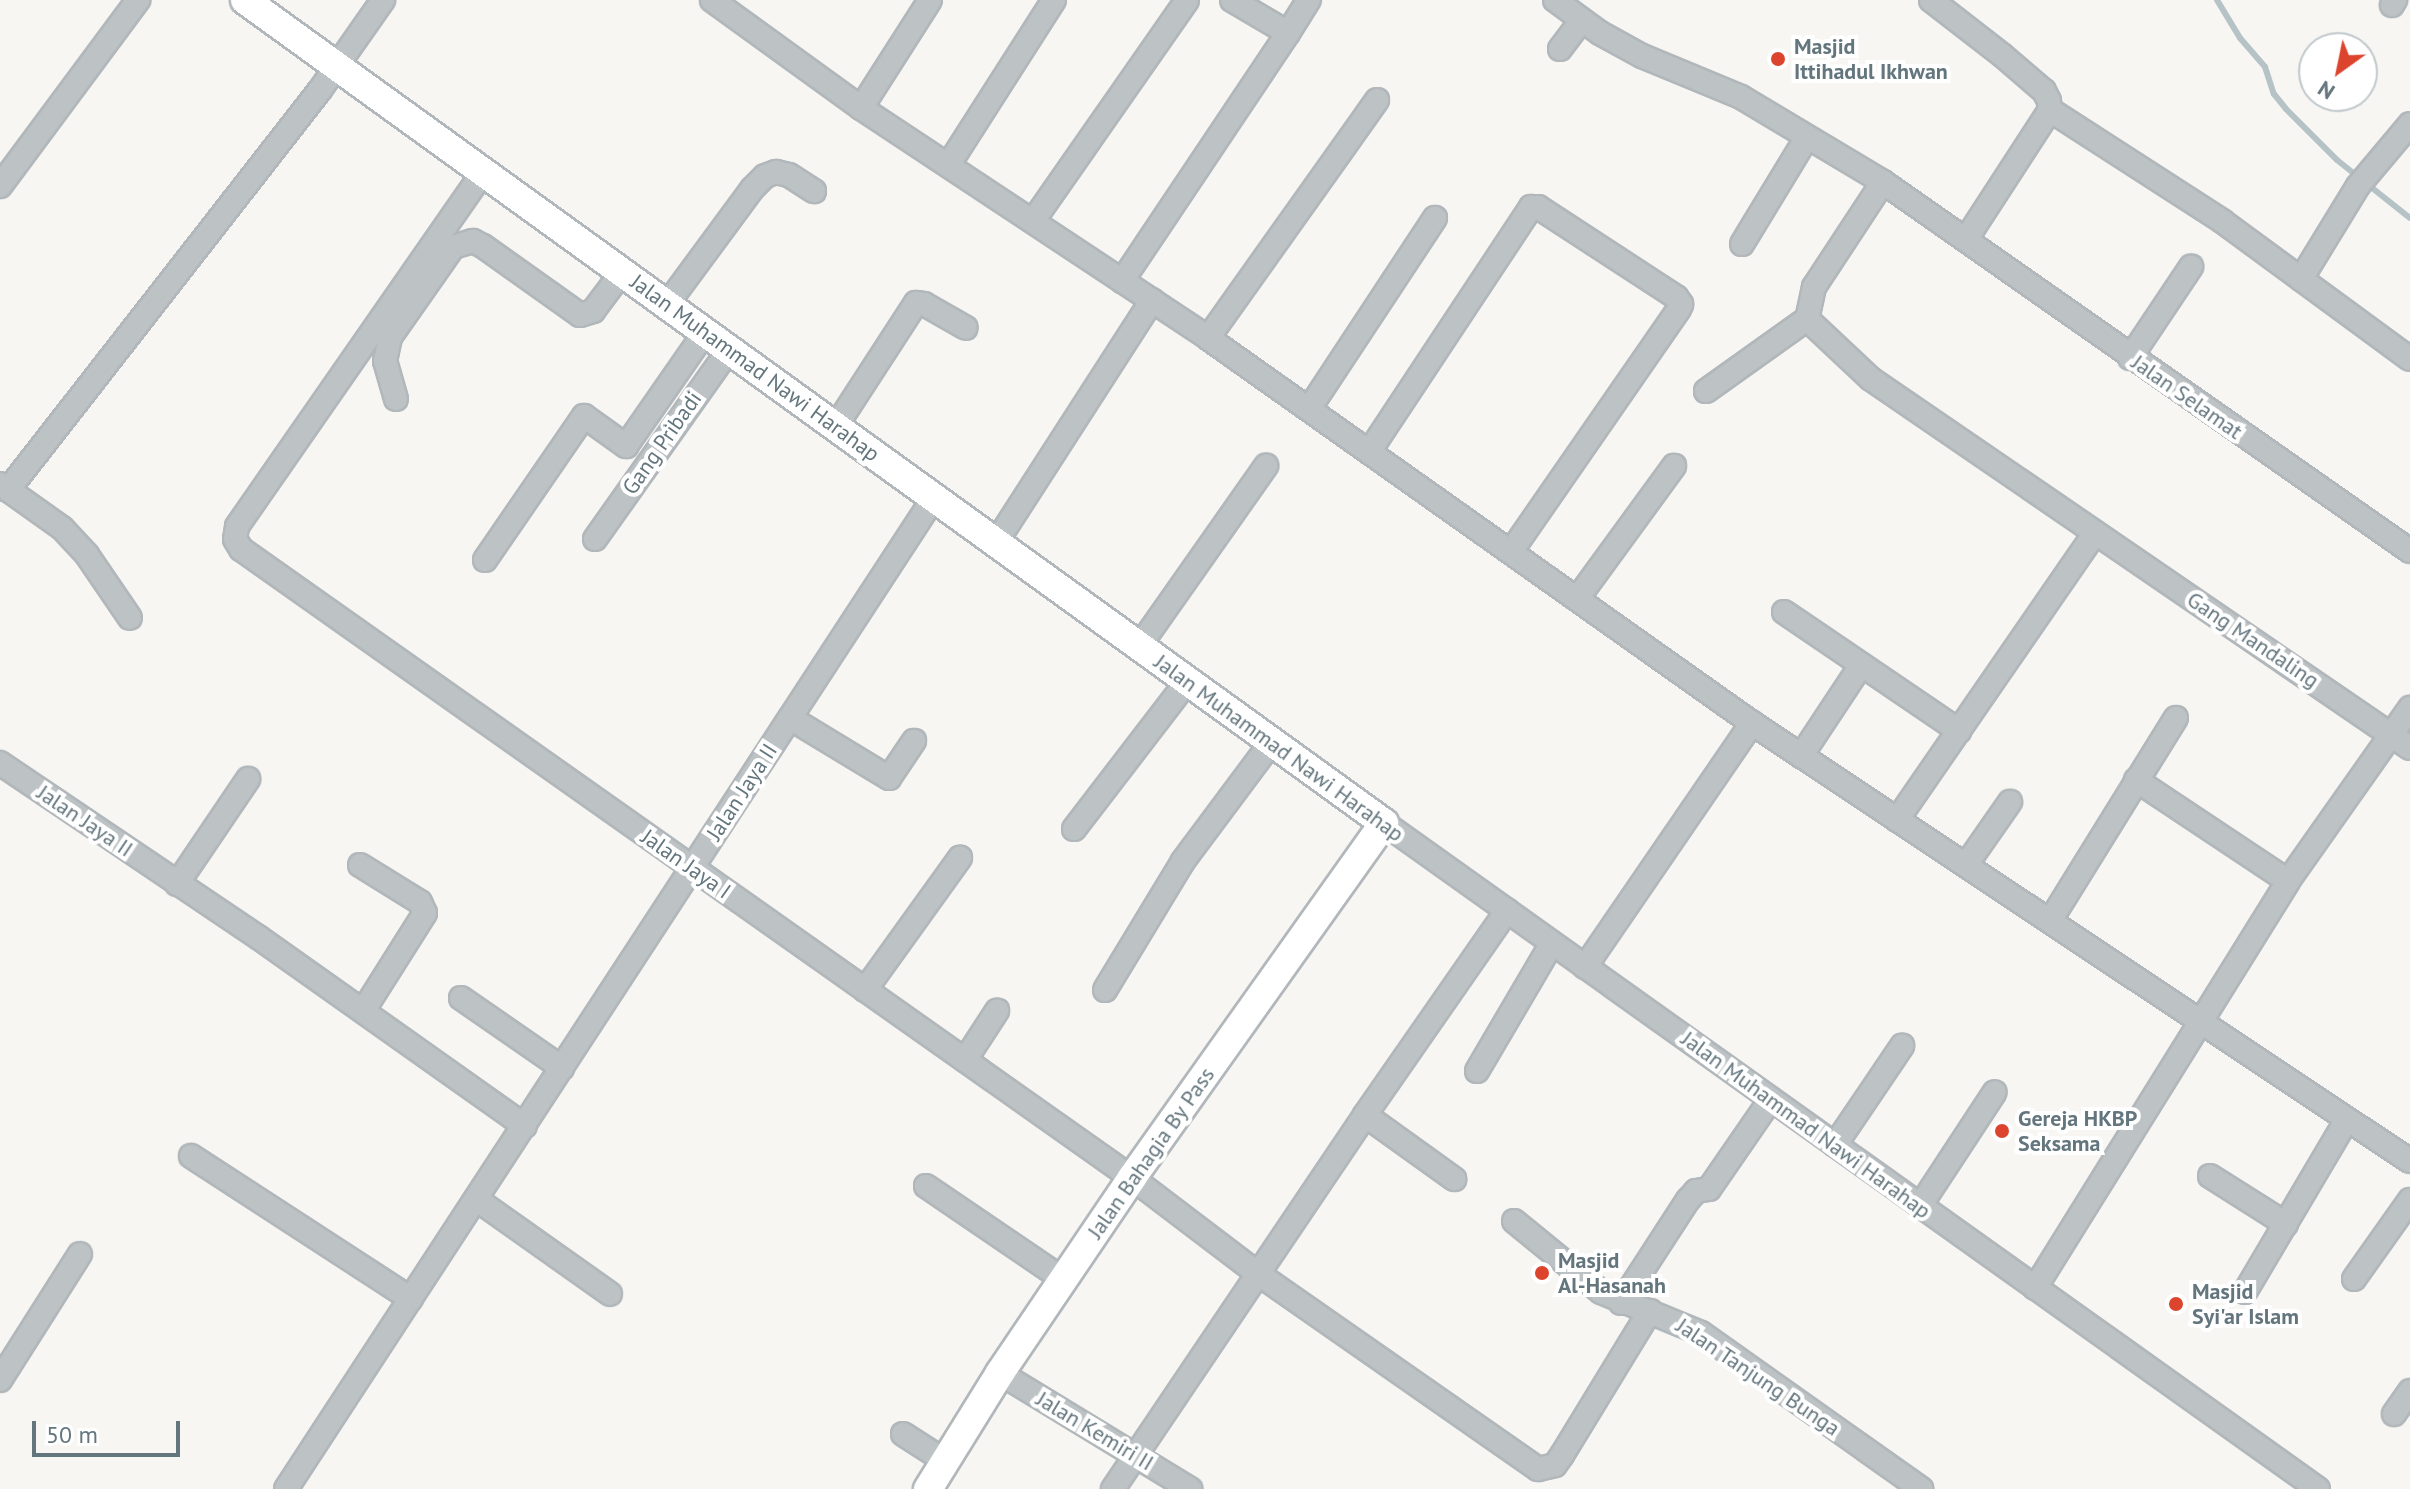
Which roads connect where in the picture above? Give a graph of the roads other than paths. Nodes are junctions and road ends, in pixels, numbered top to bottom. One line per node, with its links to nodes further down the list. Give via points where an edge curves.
1 (138, 0): 24 (street)
2 (245, 0): 15 (main road, Jalan Muhammad Nawi Harahap)
3 (383, 0): 15 (street)
4 (712, 0): 17 (street)
5 (930, 0): 17 (street)
6 (1054, 0): 21 (street)
7 (1187, 0): 27 (street)
8 (1232, 0): 13 (street)
9 (1309, 0): 13 (street)
10 (1555, 0): 12 (street, Jalan Selamat)
11 (1940, 3): 18 (street, via 2044,91)
12 (1582, 20): 14 (street); 20 (street, Jalan Selamat, via 1642,56 1741,97)
13 (1288, 33): 33 (street)
14 (1560, 49)
15 (336, 63): 22 (main road, Jalan Muhammad Nawi Harahap); 50 (street, via 320,90)
16 (1377, 100): 39 (street)
17 (861, 108): 21 (street)
18 (2050, 110): 28 (street); 32 (street)
19 (2410, 124): 32 (street, via 2361,182)
20 (1807, 137): 23 (street, Jalan Selamat); 29 (street)
21 (949, 164): 27 (street)
22 (484, 171): 31 (main road, Jalan Muhammad Nawi Harahap); 84 (street, Jalan Jaya I, via 237,527 235,539 241,549)
23 (1883, 182): 28 (street, Jalan Selamat); 36 (street, via 1814,287)
24 (0, 186)
25 (814, 191): 35 (street, via 789,175 765,176)
26 (1435, 218): 45 (street)
27 (1033, 221): 33 (street)
28 (1967, 238): 41 (street, Jalan Selamat)
29 (1742, 244)
30 (2191, 267): 41 (street)
31 (623, 271): 35 (main road, Jalan Muhammad Nawi Harahap); 44 (street, via 593,311 580,315 483,246 473,241 453,247 390,337 385,361)
32 (2301, 279): 42 (street)
33 (1122, 281): 34 (street)
34 (1152, 300): 39 (street); 54 (street)
35 (668, 303): 38 (main road, Jalan Muhammad Nawi Harahap)
36 (1807, 319): 43 (street); 52 (street, Gang Mandaling, via 1871,379)
37 (966, 328): 46 (street, via 916,303)
38 (706, 331): 40 (main road, Jalan Muhammad Nawi Harahap); 57 (street, via 626,446 584,416)
39 (1208, 338): 45 (street)
40 (730, 348): 46 (main road, Jalan Muhammad Nawi Harahap); 53 (street, Gang Pribadi)
41 (2130, 358): 55 (street, Jalan Selamat)
42 (2410, 359)
43 (1706, 391)
44 (396, 399)
45 (1309, 409): 47 (street)
46 (836, 426): 51 (main road, Jalan Muhammad Nawi Harahap)
47 (1369, 452): 56 (street); 56 (street, via 1531,207 1676,297 1679,309)
48 (1266, 466): 61 (street)
49 (1674, 466): 58 (street)
50 (4, 487): 60 (street, via 62,528)
51 (933, 499): 54 (main road, Jalan Muhammad Nawi Harahap); 65 (street, Jalan Jaya II)
52 (2095, 533): 68 (street); 69 (street, Gang Mandaling)
53 (595, 539)
54 (995, 544): 61 (main road, Jalan Muhammad Nawi Harahap)
55 (2410, 551)
56 (1511, 552): 58 (street)
57 (485, 560)
58 (1577, 599): 67 (street)
59 (1784, 612): 62 (street)
60 (130, 618)
61 (1138, 648): 63 (main road, Jalan Muhammad Nawi Harahap)
62 (1860, 667): 68 (street); 73 (street)
63 (1187, 682): 71 (main road, Jalan Muhammad Nawi Harahap); 80 (street)
64 (2410, 708): 69 (street)
65 (790, 718): 70 (street, via 889,778); 84 (street, Jalan Jaya II)
66 (2176, 718): 76 (street)
67 (1752, 723): 73 (street); 90 (street)
68 (1959, 731): 78 (street)
69 (2390, 734): 72 (street, Gang Mandaling); 85 (street)
70 (914, 741)
71 (1271, 743): 79 (main road, Jalan Muhammad Nawi Harahap); 92 (street, via 1183,861)
72 (2410, 748)
73 (1801, 756): 78 (street)
74 (0, 763): 86 (street, Jalan Jaya II)
75 (248, 779): 86 (street)
76 (2136, 780): 85 (street); 88 (street)
77 (2010, 802): 83 (street)
78 (1897, 820): 83 (street)
79 (1384, 823): 87 (street, Jalan Muhammad Nawi Harahap); 110 (main road, Jalan Bahagia By Pass)
80 (1074, 829)
81 (960, 858): 91 (street)
82 (360, 865): 94 (street, via 420,902 425,913)
83 (1966, 865): 88 (street)
84 (693, 869): 91 (street, Jalan Jaya I); 99 (street, Jalan Jaya II)
85 (2288, 881): 96 (street)
86 (177, 884): 94 (street, Jalan Jaya II)
87 (1507, 911): 89 (street, Jalan Muhammad Nawi Harahap); 103 (street)
88 (2050, 921): 96 (street)
89 (1552, 943): 90 (street, Jalan Muhammad Nawi Harahap); 100 (street)
90 (1585, 967): 102 (street, Jalan Muhammad Nawi Harahap)
91 (865, 990): 98 (street, Jalan Jaya I)
92 (1105, 990)
93 (461, 998): 99 (street)
94 (363, 1011): 105 (street, Jalan Jaya II)
95 (997, 1011): 98 (street)
96 (2199, 1021): 104 (street); 122 (street)
97 (1902, 1046): 106 (street)
98 (965, 1060): 110 (street, Jalan Jaya I)
99 (562, 1068): 105 (street, Jalan Jaya II)
100 (1477, 1071)
101 (1995, 1092): 115 (street)
102 (1771, 1099): 106 (street, Jalan Muhammad Nawi Harahap); 126 (street, via 1709,1189 1693,1192)
103 (1365, 1115): 111 (street); 119 (street)
104 (2346, 1121): 108 (street); 117 (street)
105 (525, 1126): 113 (street, Jalan Jaya II)
106 (1835, 1145): 115 (street, Jalan Muhammad Nawi Harahap)
107 (191, 1156): 125 (street)
108 (2410, 1161)
109 (2210, 1176): 117 (street)
110 (1132, 1178): 119 (street, Jalan Jaya I); 120 (main road, Jalan Bahagia By Pass)
111 (1454, 1179)
112 (926, 1186): 120 (street)
113 (476, 1199): 124 (street); 125 (street, Jalan Jaya II)
114 (2410, 1200): 121 (street)
115 (1920, 1206): 122 (street, Jalan Muhammad Nawi Harahap)
116 (1514, 1221): 126 (street, Jalan Tanjung Bunga)
117 (2286, 1224): 123 (street)
118 (80, 1254): 129 (street)
119 (1257, 1273): 127 (street, Jalan Jaya I, via 1538,1469 1555,1465); 133 (street)
120 (1063, 1279): 128 (main road, Jalan Bahagia By Pass)
121 (2354, 1279)
122 (2035, 1288): 140 (street, Jalan Muhammad Nawi Harahap)
123 (2245, 1292)
124 (610, 1294)
125 (411, 1299): 135 (street, Jalan Jaya II)
126 (1621, 1303): 127 (street, Jalan Tanjung Bunga)
127 (1650, 1311): 139 (street, Jalan Tanjung Bunga, via 1701,1333)
128 (1000, 1373): 133 (street, Jalan Kemiri II); 134 (main road, Jalan Bahagia By Pass)
129 (0, 1380)
130 (2410, 1391): 131 (street)
131 (2394, 1414)
132 (903, 1434): 134 (street)
133 (1135, 1455): 137 (street); 138 (street, Jalan Kemiri II)
134 (945, 1461): 136 (main road, Jalan Bahagia By Pass)
135 (286, 1489)
136 (928, 1489)
137 (1113, 1489)
138 (1190, 1489)
139 (1921, 1489)
140 (2318, 1489)

